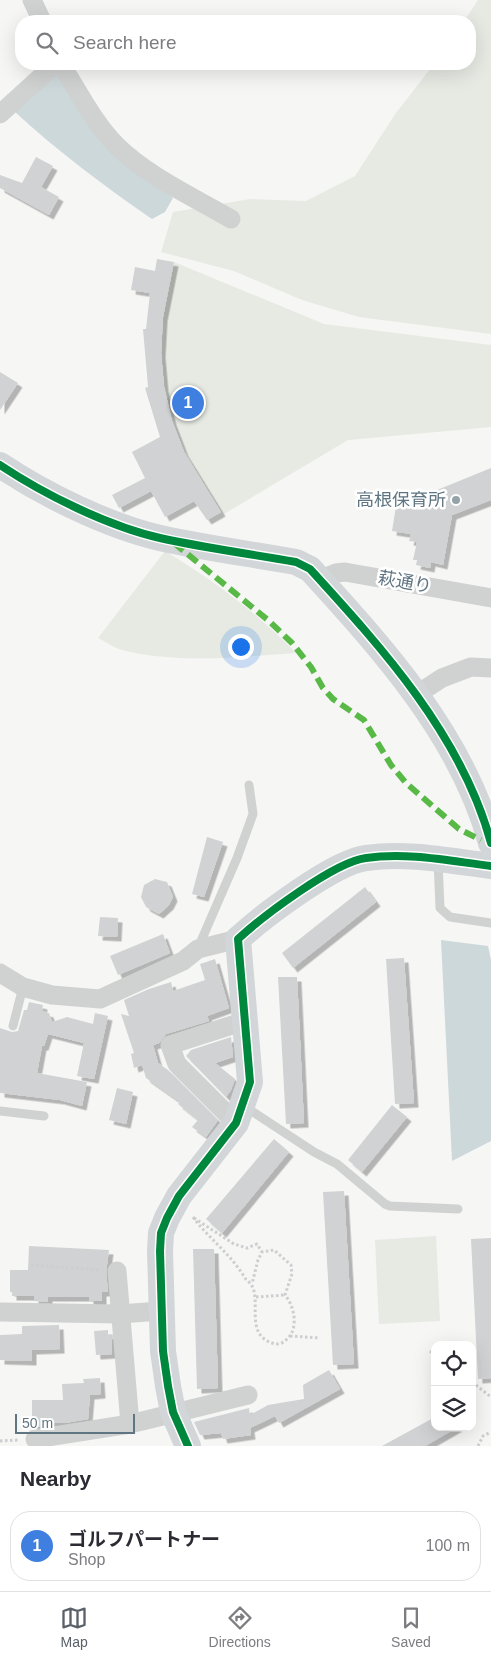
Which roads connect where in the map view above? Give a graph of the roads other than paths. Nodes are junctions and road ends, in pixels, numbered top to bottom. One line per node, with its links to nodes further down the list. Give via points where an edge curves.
1 (32, 0): 2 (street)
2 (39, 15)
3 (48, 70): 5 (street)
4 (65, 70): 6 (street, via 91,112 118,146 159,177)
5 (0, 114)
6 (231, 219)
7 (0, 465): 8 (street, via 54,496 131,530 304,564)
8 (320, 580): 9 (street, 萩通り, via 344,572); 11 (street)
9 (491, 598)
10 (491, 668): 11 (street, via 470,667 442,678)
11 (416, 695): 13 (street, via 455,755 471,787)
12 (249, 784): 18 (lane, via 253,814)
13 (491, 843)
14 (438, 859): 15 (street); 16 (lane, via 440,908 450,916); 17 (street, via 364,858 330,873 262,918)
15 (491, 866)
16 (491, 923)
17 (238, 939): 18 (street); 21 (street)
18 (198, 949): 20 (street, via 183,961 100,999 52,995)
19 (0, 973): 20 (street)
20 (24, 987): 22 (lane)
21 (245, 1020): 24 (street, via 250,1082); 24 (street, via 170,1045 177,1064)
22 (13, 1026)
23 (0, 1111): 25 (lane)
24 (239, 1114): 26 (lane, via 337,1164 385,1204); 28 (street, via 184,1212 162,1233)
25 (44, 1116)
26 (458, 1209)
27 (116, 1271): 30 (street)
28 (161, 1311): 30 (street); 32 (street, via 163,1350)
29 (0, 1312): 30 (street)
30 (120, 1314): 33 (street)
31 (248, 1395): 32 (street)
32 (173, 1412): 33 (street); 35 (street)
33 (130, 1424): 34 (street)
34 (35, 1439)
35 (188, 1446)

